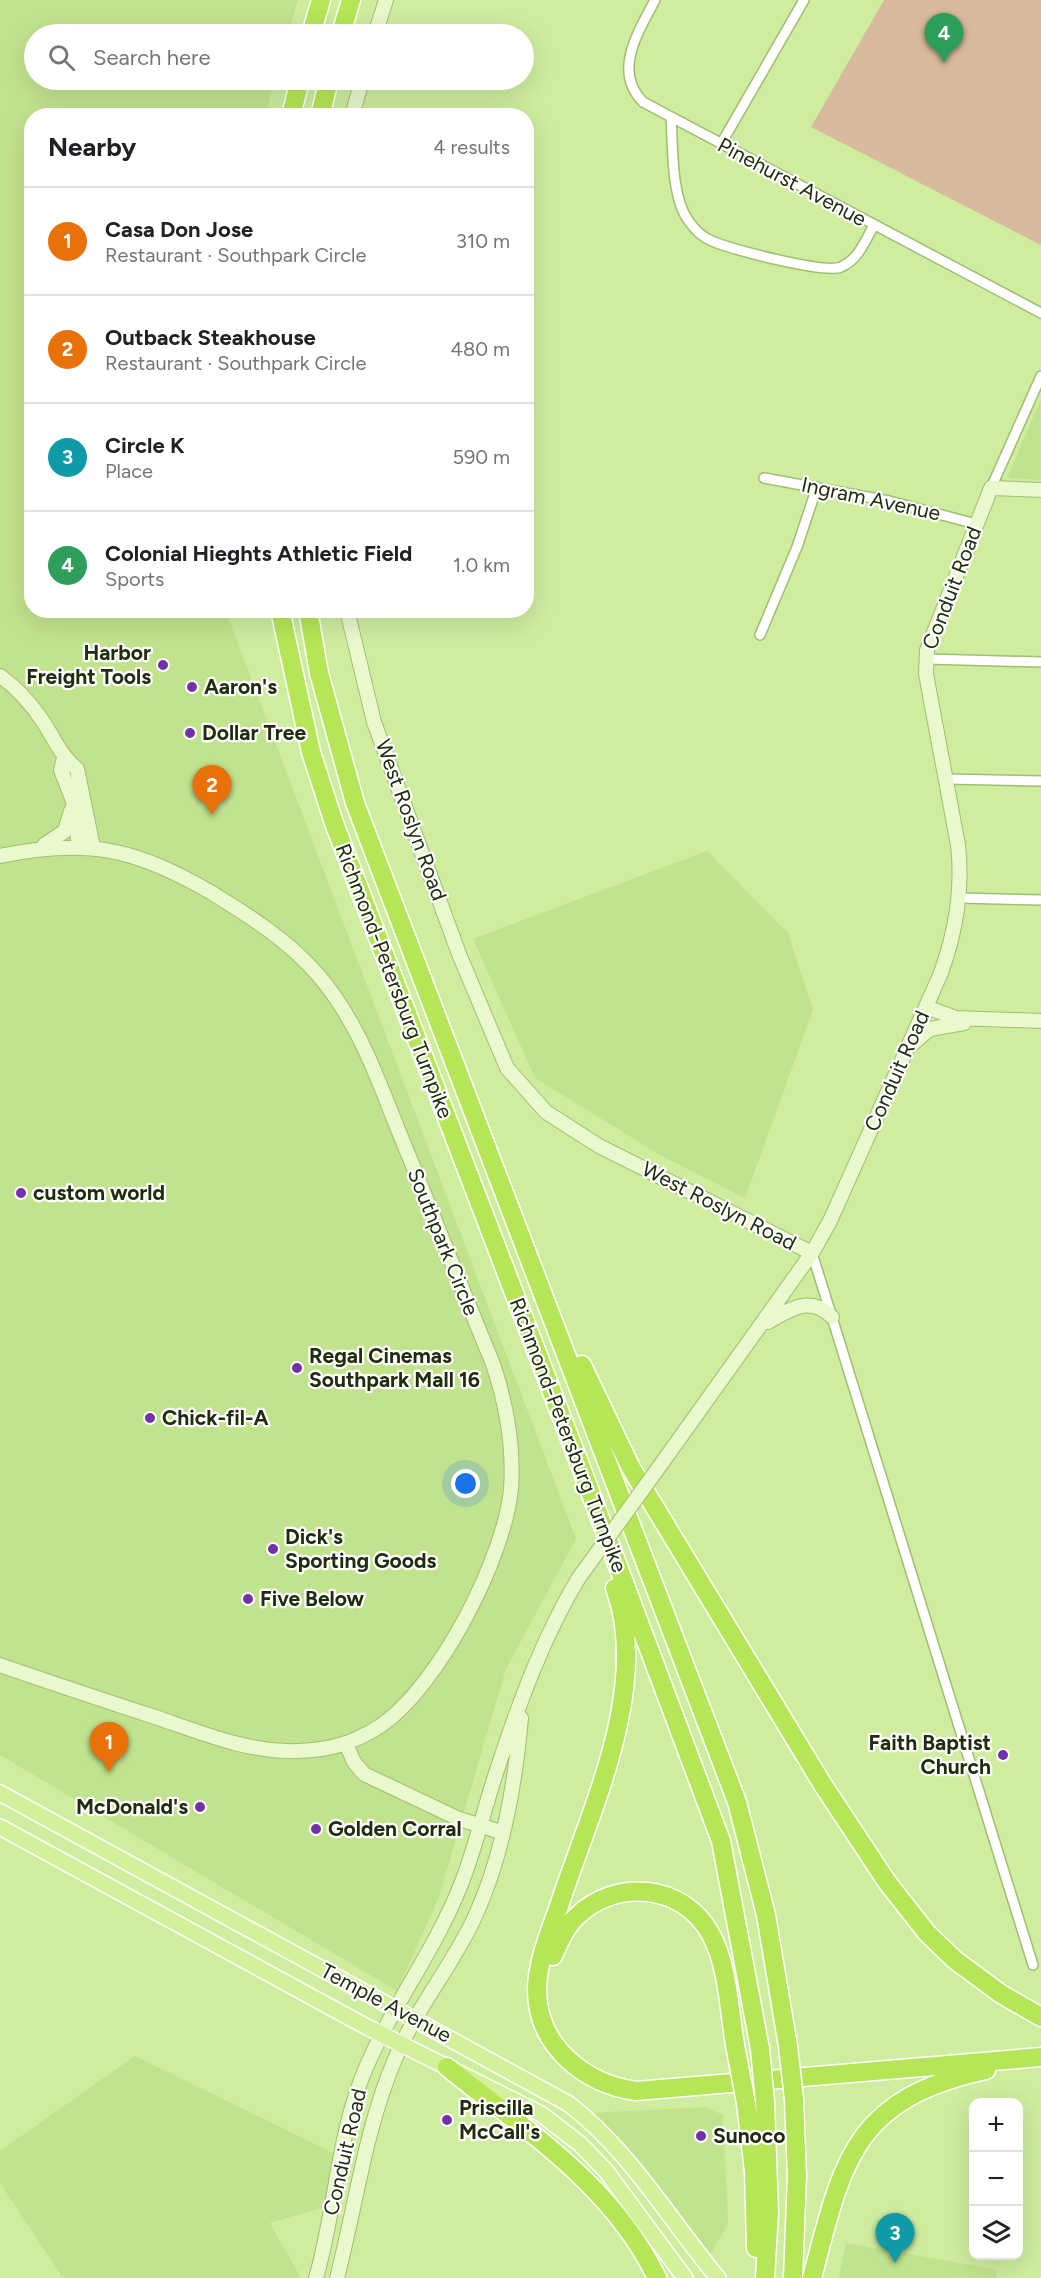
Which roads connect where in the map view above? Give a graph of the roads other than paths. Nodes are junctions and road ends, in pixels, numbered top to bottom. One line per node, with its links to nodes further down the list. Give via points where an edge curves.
1 (321, 0): 6 (highway)
2 (351, 0): 7 (highway)
3 (387, 0): 8 (main road)
4 (655, 0): 15 (street, Pinehurst Avenue, via 630,53 629,76 632,88 643,102)
5 (804, 0): 16 (street)
6 (314, 24)
7 (344, 24)
8 (379, 24)
9 (298, 90): 12 (highway)
10 (326, 90): 13 (highway)
11 (359, 90): 14 (main road)
12 (293, 108)
13 (322, 108)
14 (354, 108)
15 (671, 117): 16 (street, Pinehurst Avenue); 17 (street, via 679,200 688,219 704,237 813,268 834,269 859,253)
16 (721, 144): 17 (street, Pinehurst Avenue)
17 (874, 225): 18 (street, Pinehurst Avenue)
18 (1041, 313)
19 (1041, 376): 22 (street, Conduit Road)
20 (764, 478): 21 (street, Ingram Avenue)
21 (817, 488): 24 (street, Ingram Avenue); 28 (street)
22 (991, 488): 23 (main road); 24 (main road, Conduit Road)
23 (1041, 490)
24 (976, 524): 29 (main road, Conduit Road, via 931,635)
25 (282, 618): 49 (highway, Richmond-Petersburg Turnpike, via 311,752 333,822)
26 (309, 618): 45 (highway, Richmond-Petersburg Turnpike, via 319,673 355,803)
27 (349, 618): 46 (main road, West Roslyn Road, via 374,722 459,954 507,1068 546,1112 599,1146)
28 (760, 635)
29 (926, 659): 30 (street); 33 (main road, Conduit Road)
30 (1041, 662)
31 (0, 676): 32 (main road, via 42,719)
32 (64, 758): 35 (main road, via 61,771); 36 (main road, via 77,769)
33 (946, 779): 34 (street); 39 (main road, Conduit Road, via 958,845)
34 (1041, 781)
35 (73, 801): 36 (main road); 37 (main road, via 64,831)
36 (86, 847): 37 (main road, Southpark Circle); 52 (main road, Southpark Circle, via 129,854 177,872 268,929 323,981 369,1056 499,1383 508,1430 511,1486 507,1513 482,1590 446,1650 407,1701 382,1724)
37 (36, 849): 38 (main road)
38 (0, 856)
39 (960, 898): 40 (street); 41 (main road, Conduit Road, via 949,950)
40 (1041, 900)
41 (926, 1007): 42 (main road, via 956,1018); 44 (main road, Conduit Road)
42 (991, 1020): 43 (main road); 44 (main road, via 935,1027)
43 (1041, 1021)
44 (908, 1048): 46 (main road, Conduit Road, via 830,1221)
45 (525, 1246): 59 (highway, via 631,1468 823,1785 887,1882 927,1933 958,1963); 74 (highway, Richmond-Petersburg Turnpike, bridge, via 737,1802 766,1916 788,2046 797,2176)
46 (812, 1252): 47 (street, West Roslyn Road); 48 (main road, Conduit Road)
47 (832, 1317): 48 (main road, via 820,1308 802,1305); 57 (street, West Roslyn Road)
48 (761, 1326): 51 (main road, Conduit Road, bridge, via 578,1579 541,1647)
49 (580, 1465): 64 (highway, via 587,1513 624,1620 626,1659 623,1700 611,1750 538,1976 541,2018 563,2055 592,2078 636,2091); 73 (highway, Richmond-Petersburg Turnpike, bridge, via 721,1841 760,2049 769,2212)
50 (0, 1665): 52 (main road, Southpark Circle, via 232,1743 296,1751)
51 (523, 1698): 54 (main road, Conduit Road); 56 (main road, Conduit Road, via 517,1761)
52 (346, 1744): 54 (main road, via 364,1774 425,1805)
53 (0, 1793): 58 (main road, Temple Avenue)
54 (480, 1826): 56 (main road); 58 (main road, Conduit Road, via 440,1932)
55 (0, 1827): 61 (main road, Temple Avenue)
56 (501, 1832): 60 (main road, Conduit Road, via 476,1915)
57 (1033, 1965)
58 (395, 2008): 60 (main road, Temple Avenue); 61 (main road, Conduit Road)
59 (1041, 2017)
60 (415, 2019): 62 (main road, Conduit Road); 71 (main road, Temple Avenue, via 551,2092 591,2121 636,2169)
61 (382, 2034): 62 (main road, Temple Avenue); 67 (main road, Conduit Road, via 349,2118)
62 (401, 2044): 66 (main road, Temple Avenue); 68 (main road, Conduit Road, via 369,2133)
63 (1041, 2047): 72 (highway, bridge, via 640,2082 606,2075 568,2045 554,2021 547,1985 552,1957 578,1915 621,1892 650,1891 679,1901 702,1921 715,1941 735,2045 746,2103 754,2179)
64 (1041, 2056)
65 (1041, 2063): 75 (highway, via 989,2069 938,2082 899,2102 874,2123 856,2145 840,2176)
66 (447, 2067): 69 (highway, via 581,2174 618,2216); 70 (main road, Temple Avenue, via 528,2106 580,2144 616,2184)
67 (316, 2278)
68 (337, 2278)
69 (657, 2278)
70 (685, 2278)
71 (718, 2278)
72 (756, 2278)
73 (765, 2278)
74 (793, 2278)
75 (812, 2278)

